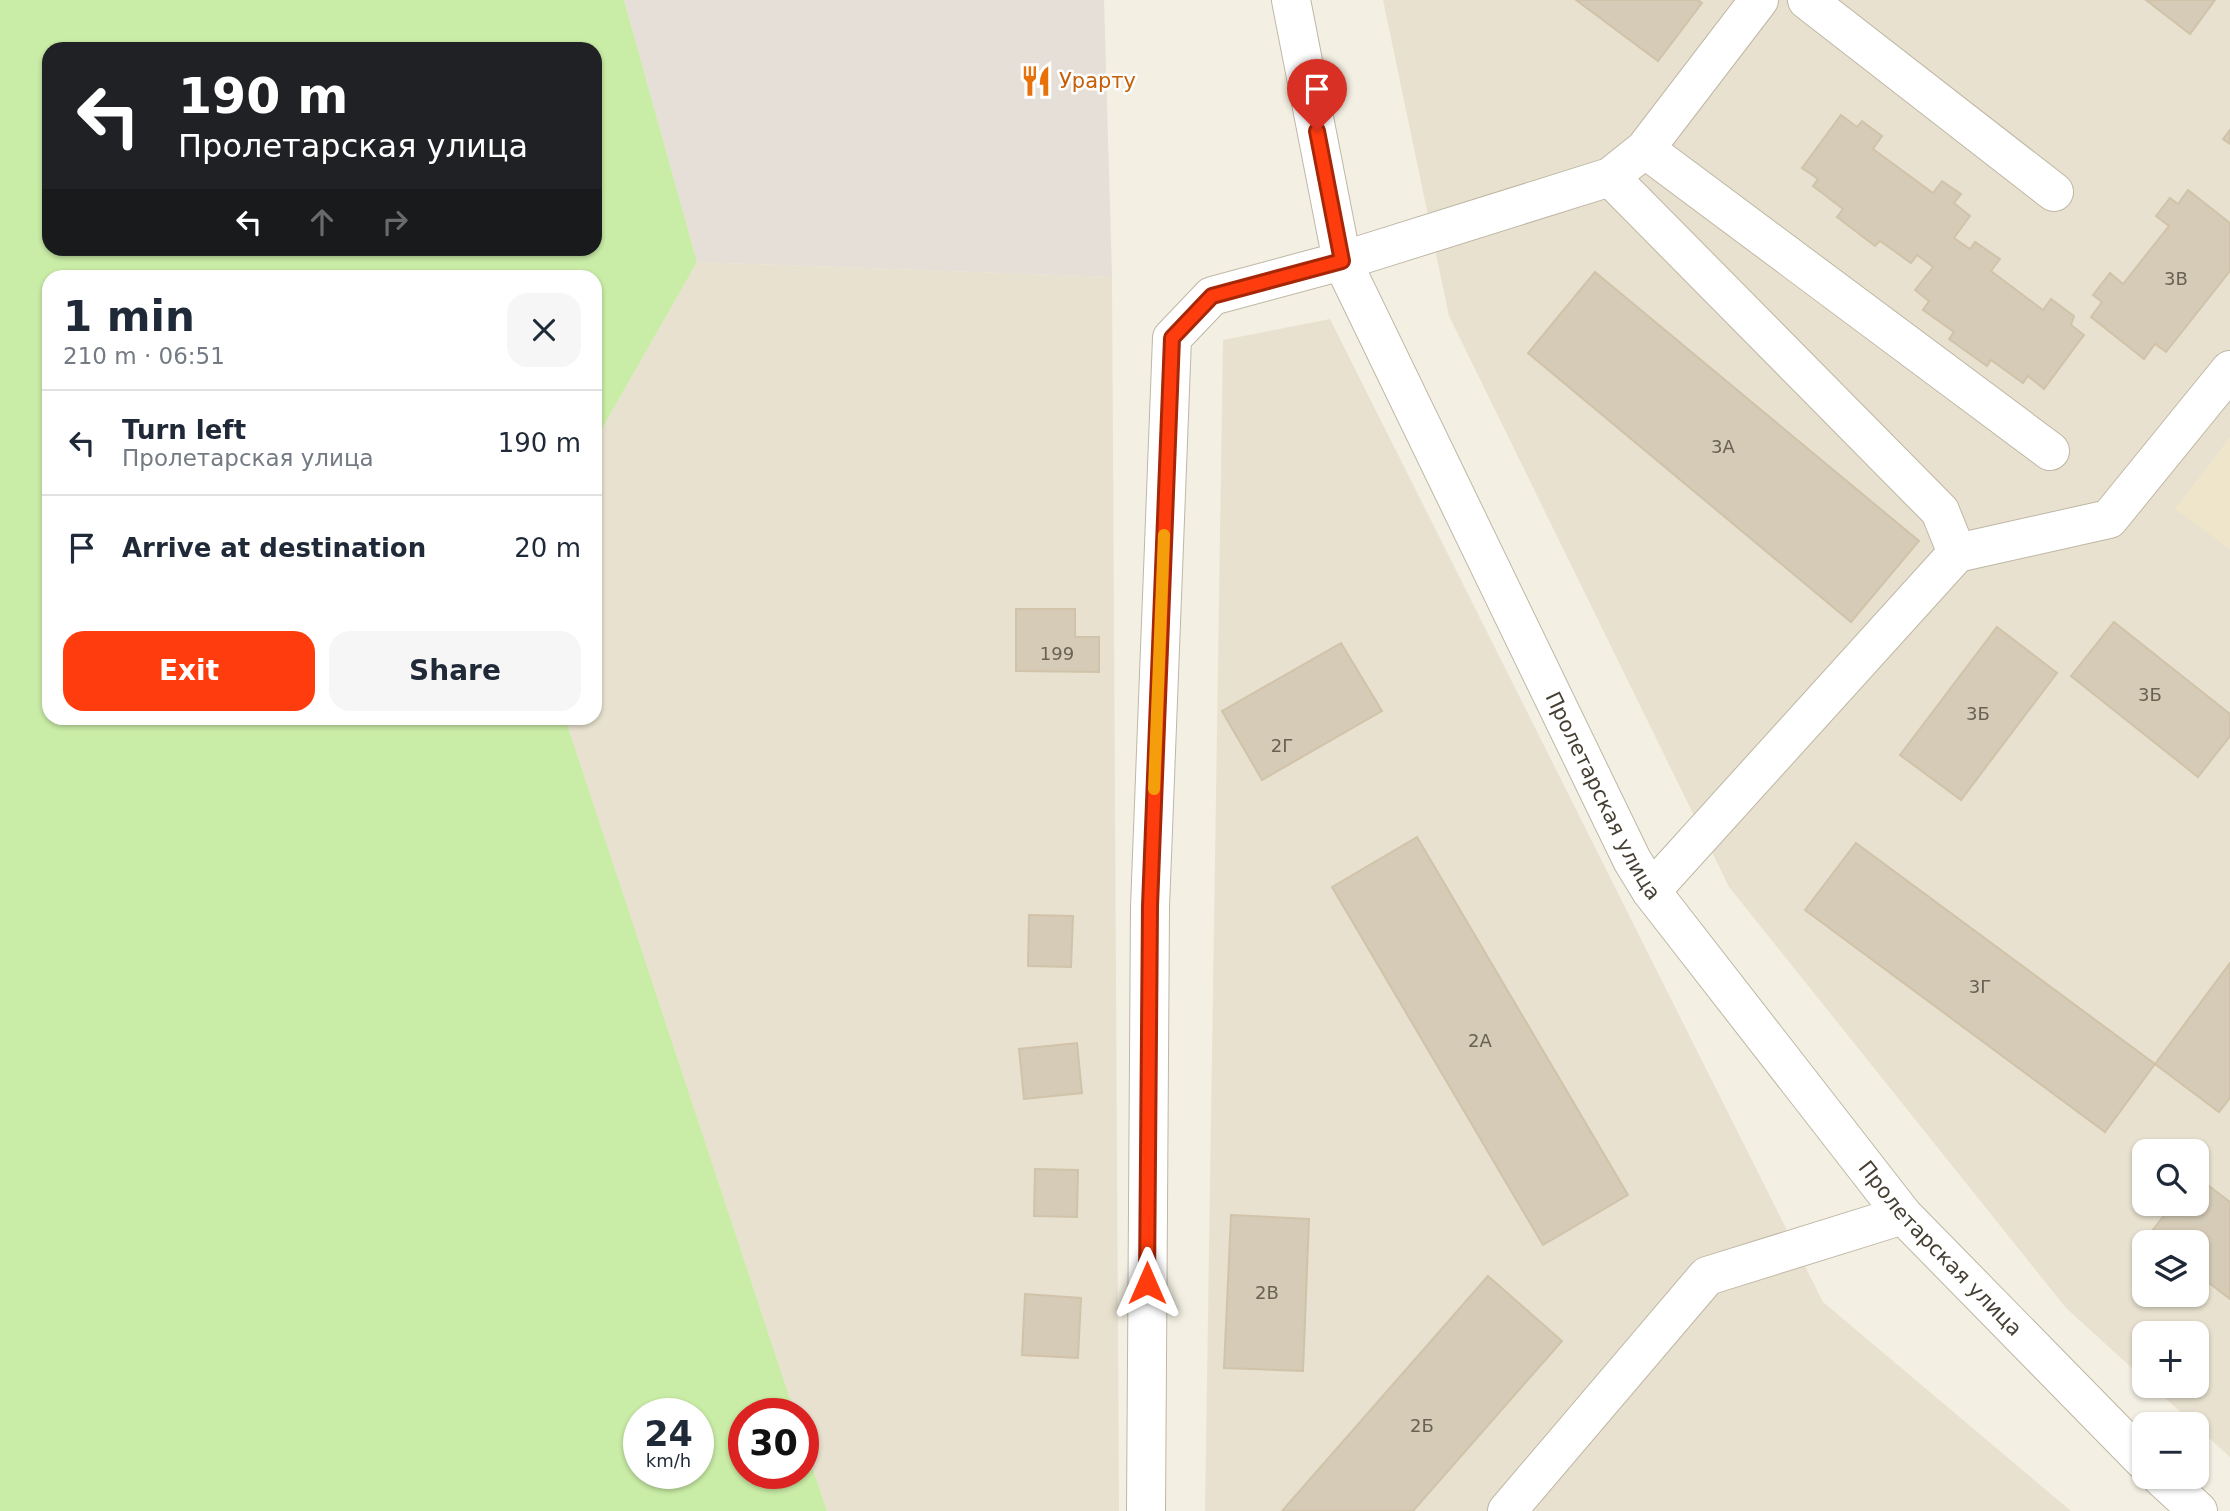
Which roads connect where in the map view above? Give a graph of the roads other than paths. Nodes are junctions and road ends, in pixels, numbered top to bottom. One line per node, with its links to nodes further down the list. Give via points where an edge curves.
1 (1291, 0): 7 (street, Пролетарская улица)
2 (1759, 0): 4 (street)
3 (1807, 0): 6 (street)
4 (1645, 149): 5 (street); 9 (street)
5 (1610, 177): 7 (street); 10 (street, via 1940,511)
6 (2054, 192)
7 (1342, 261): 11 (street, Пролетарская улица, via 1626,848); 15 (street, via 1212,296 1172,338 1150,906)
8 (2230, 370): 10 (street, via 2109,519)
9 (2050, 451)
10 (1957, 553): 11 (street)
11 (1651, 891): 12 (street, Пролетарская улица)
12 (1903, 1215): 13 (street, Пролетарская улица); 16 (street, via 1707,1276)
13 (2132, 1449)
14 (2174, 1489): 17 (street)
15 (1146, 1511)
16 (1507, 1511)
17 (2199, 1511)

